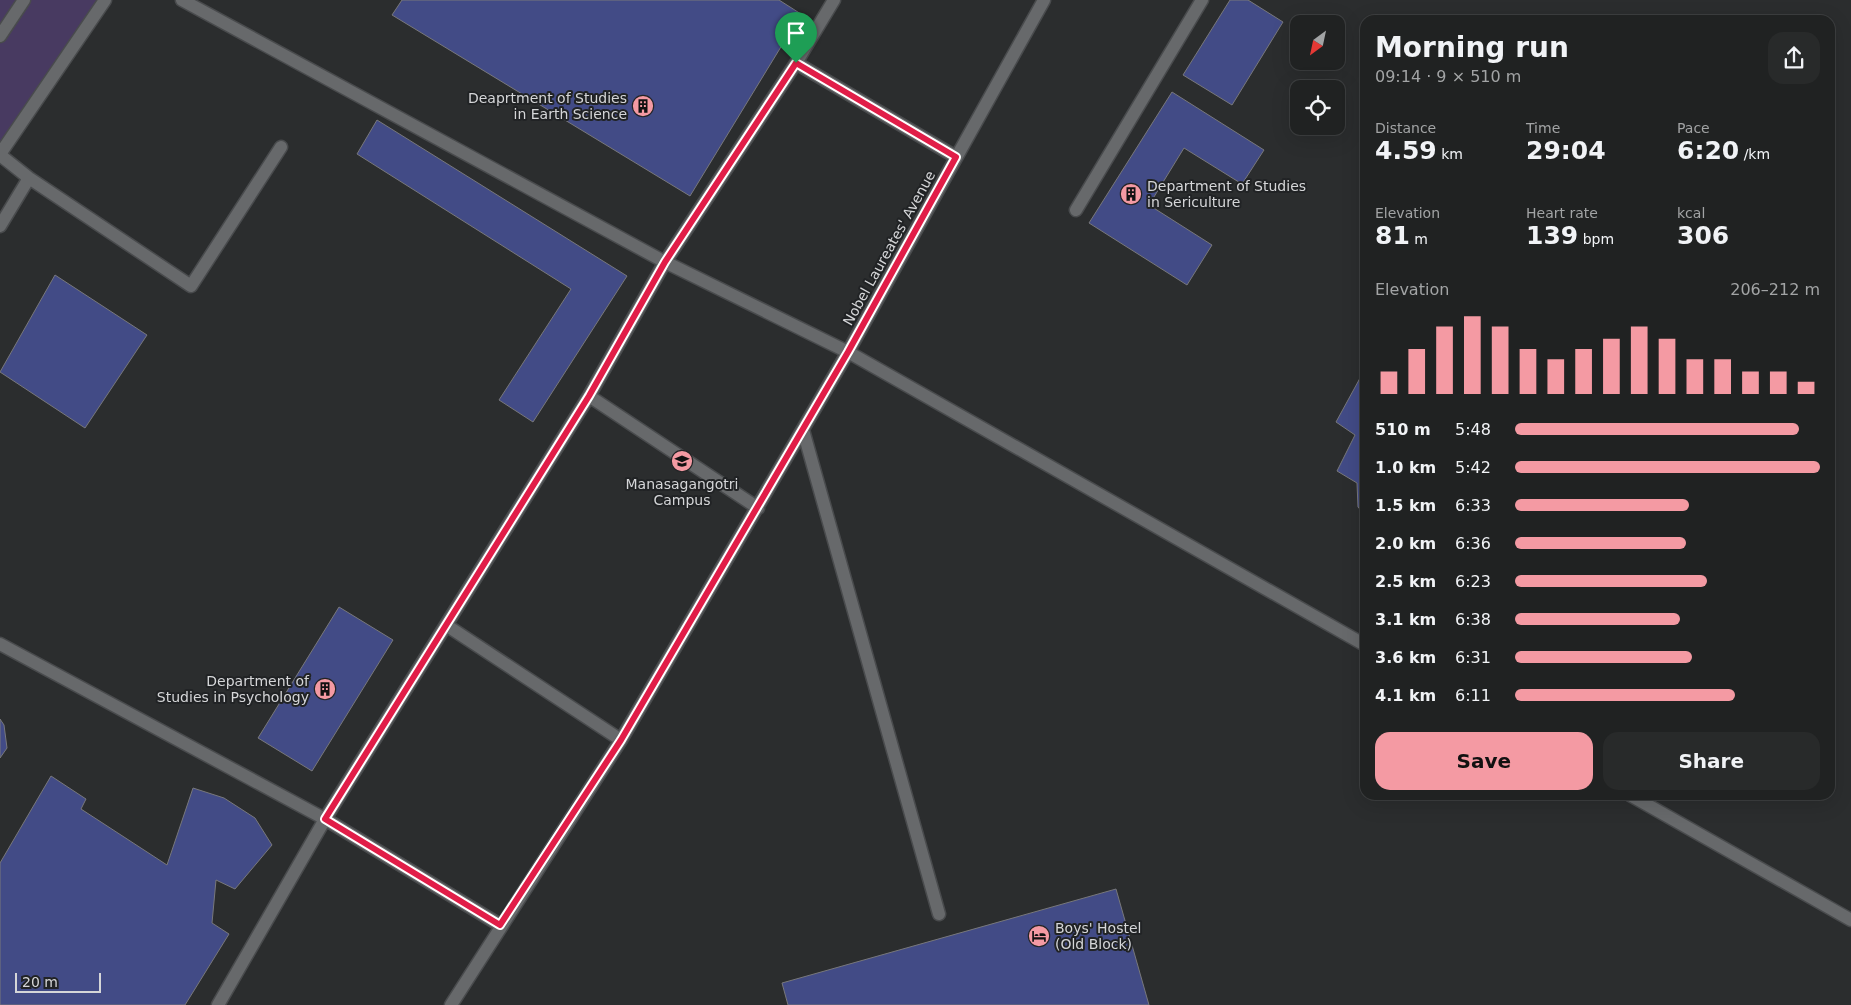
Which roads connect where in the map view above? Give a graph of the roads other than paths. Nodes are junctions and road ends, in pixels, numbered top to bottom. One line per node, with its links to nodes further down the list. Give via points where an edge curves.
1 (24, 0): 7 (lane)
2 (105, 0): 10 (lane)
3 (182, 0): 15 (lane)
4 (834, 0): 8 (lane)
5 (1202, 0): 13 (lane)
6 (1039, 2): 11 (lane, Nobel Laureates' Avenue)
7 (0, 36)
8 (796, 63): 11 (lane); 15 (lane)
9 (281, 147): 12 (lane, via 190,286)
10 (0, 154): 12 (lane)
11 (956, 157): 16 (lane, Nobel Laureates' Avenue)
12 (29, 178): 14 (lane)
13 (1076, 210)
14 (0, 226)
15 (665, 262): 16 (lane); 17 (lane)
16 (848, 352): 18 (lane, Nobel Laureates' Avenue); 21 (lane)
17 (589, 396): 19 (lane); 20 (lane)
18 (803, 430): 19 (lane, Nobel Laureates' Avenue); 26 (lane)
19 (758, 508): 23 (lane, Nobel Laureates' Avenue)
20 (446, 625): 23 (lane); 25 (lane)
21 (1360, 642)
22 (0, 644): 25 (lane)
23 (621, 740): 28 (lane, Nobel Laureates' Avenue)
24 (1639, 800): 27 (lane)
25 (325, 819): 28 (lane); 29 (lane)
26 (939, 914)
27 (1851, 920)
28 (500, 925): 30 (lane, Nobel Laureates' Avenue)
29 (218, 1005)
30 (451, 1005)

